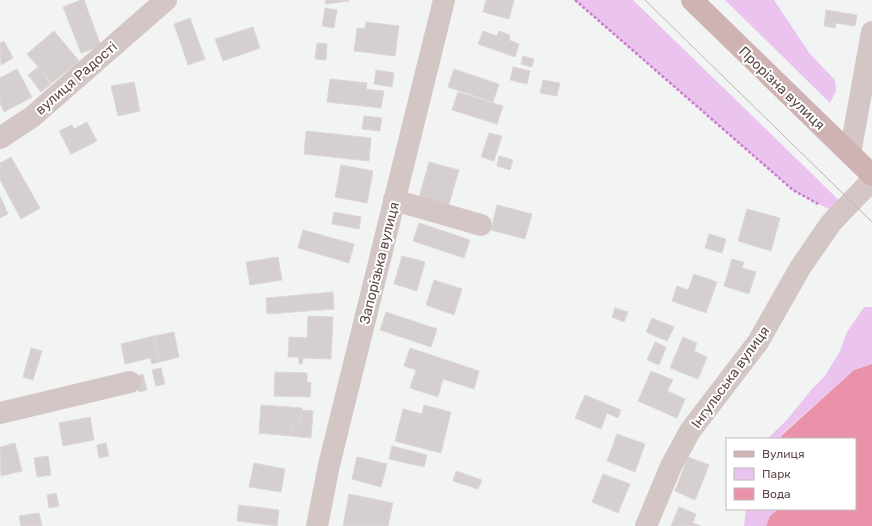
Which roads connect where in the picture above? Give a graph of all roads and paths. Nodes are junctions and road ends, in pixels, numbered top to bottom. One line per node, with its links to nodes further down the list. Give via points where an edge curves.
1 (166, 0): 5 (street, вулиця Радості)
2 (444, 0): 11 (street, Запорізька вулиця)
3 (575, 0): 12 (path, via 793,190)
4 (692, 0): 8 (main road, Прорізна вулиця)
5 (146, 7): 7 (street, вулиця Радості, via 32,117)
6 (872, 32): 8 (street)
7 (0, 138)
8 (850, 154): 9 (main road, Прорізна вулиця)
9 (872, 175)
10 (872, 180): 12 (street, Інгульська вулиця)
11 (394, 200): 13 (street); 16 (street, Запорізька вулиця, via 329,465)
12 (838, 214): 17 (street, Інгульська вулиця, via 800,268 758,342 690,431)
13 (480, 225)
14 (130, 382): 15 (street)
15 (0, 413)
16 (317, 526)
17 (646, 526)

